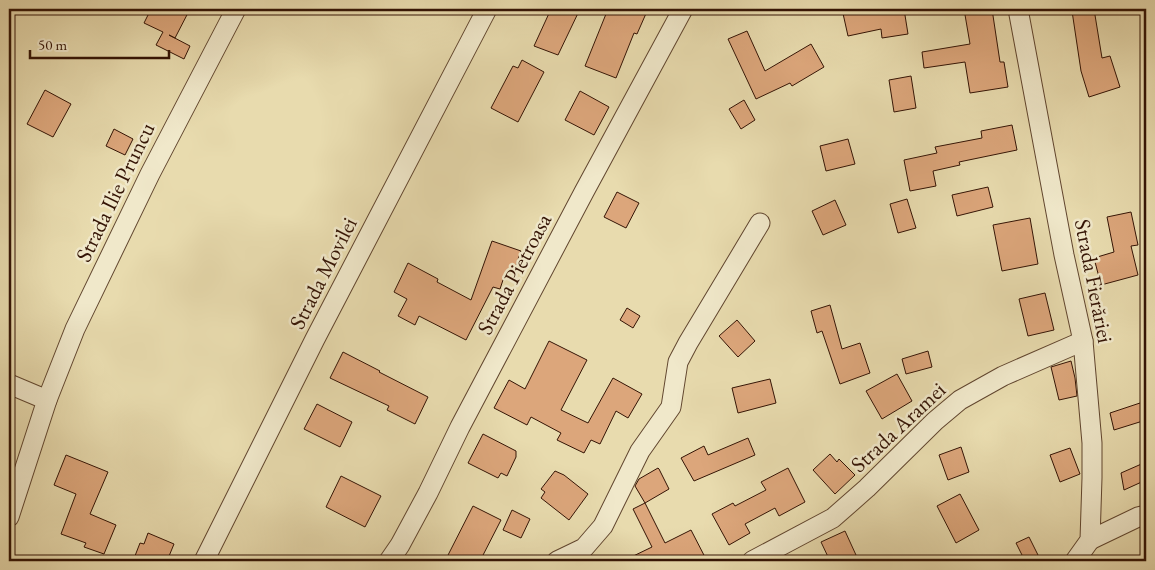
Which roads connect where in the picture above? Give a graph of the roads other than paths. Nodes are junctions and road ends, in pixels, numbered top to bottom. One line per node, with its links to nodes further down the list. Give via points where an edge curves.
1 (236, 9): 8 (street, Strada Ilie Pruncu, via 150,174 75,329)
2 (487, 9): 12 (street, Strada Movilei, via 315,339)
3 (683, 9): 13 (street, Strada Pietroasa)
4 (1018, 9): 6 (street, Strada Fierăriei)
5 (760, 223): 14 (street, via 678,362 671,407 640,451 603,526 584,548)
6 (1083, 341): 11 (street, Strada Fierăriei, via 1092,443); 15 (street, Strada Aramei, via 1003,376 960,400 833,518)
7 (9, 384): 8 (street)
8 (47, 400): 10 (street, Strada Ilie Pruncu)
9 (1146, 515): 11 (street)
10 (9, 517)
11 (1090, 540): 16 (street)
12 (204, 561)
13 (389, 561)
14 (557, 561)
15 (752, 561)
16 (1075, 561)

